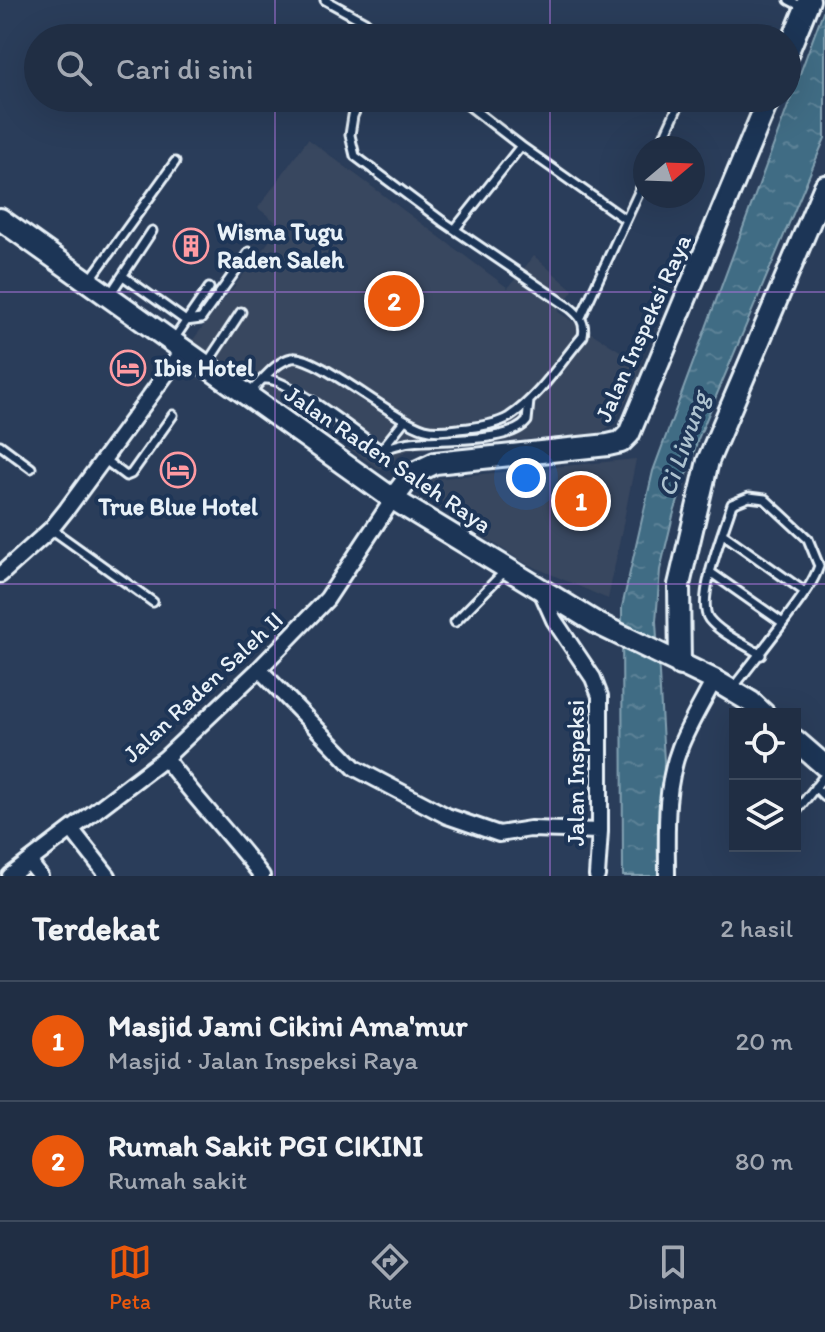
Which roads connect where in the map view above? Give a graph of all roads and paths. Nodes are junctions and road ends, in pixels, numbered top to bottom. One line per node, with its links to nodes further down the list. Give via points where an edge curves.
1 (325, 0): 3 (lane)
2 (802, 3): 4 (street)
3 (367, 24)
4 (796, 24)
5 (355, 112): 16 (lane, via 350,135 355,156)
6 (477, 112): 10 (lane)
7 (675, 112): 9 (lane)
8 (763, 112): 37 (street, Jalan Inspeksi Raya, via 629,434 608,445 435,463 412,474)
9 (664, 136)
10 (521, 146): 15 (lane); 16 (lane)
11 (175, 162): 20 (lane)
12 (825, 186): 49 (street, via 708,461 679,585)
13 (633, 205): 15 (lane)
14 (0, 219): 20 (street, Jalan Raden Saleh Raya)
15 (626, 220): 24 (lane)
16 (455, 229): 24 (lane)
17 (152, 231): 19 (lane)
18 (249, 252): 25 (lane, via 201,319)
19 (123, 276): 22 (lane); 25 (lane)
20 (88, 282): 22 (street, Jalan Raden Saleh Raya)
21 (209, 288): 25 (lane)
22 (108, 296): 26 (street, Jalan Raden Saleh Raya)
23 (241, 312): 27 (lane)
24 (581, 317): 30 (lane, via 583,336)
25 (186, 321): 26 (lane)
26 (177, 346): 27 (street, Jalan Raden Saleh Raya); 35 (street)
27 (205, 367): 29 (street, Jalan Raden Saleh Raya)
28 (264, 379): 29 (lane); 32 (lane, via 289,358 299,357); 34 (lane, via 295,390)
29 (247, 395): 37 (street, Jalan Raden Saleh Raya)
30 (529, 401): 32 (lane, via 502,420 479,426 437,431); 34 (lane, via 527,421 513,431 408,442)
31 (173, 415): 35 (lane, via 131,474 126,476)
32 (404, 421): 34 (lane)
33 (0, 445): 36 (lane)
34 (381, 450)
35 (105, 460): 38 (street)
36 (31, 468)
37 (393, 499): 40 (street, Jalan Raden Saleh Raya); 50 (street, Jalan Raden Saleh II, via 327,599)
38 (51, 529): 41 (street); 45 (lane)
39 (723, 534): 42 (lane); 44 (lane); 44 (lane, via 732,504 749,497 765,499 808,539 819,566)
40 (506, 569): 43 (street, Jalan Raden Saleh Raya); 46 (lane)
41 (1, 572)
42 (710, 572): 47 (lane); 48 (lane, via 704,608 709,619)
43 (541, 591): 49 (street, Jalan Raden Saleh Raya); 61 (street, Jalan Inspeksi, via 600,696)
44 (805, 592): 47 (lane)
45 (153, 602)
46 (455, 622)
47 (783, 623): 48 (lane)
48 (761, 655): 51 (lane)
49 (674, 661): 51 (street, Jalan Raden Saleh Raya)
50 (259, 669): 54 (street, Jalan Raden Saleh II); 61 (street, via 355,768 447,816 499,834 530,829)
51 (723, 685): 52 (street, Jalan Raden Saleh Raya); 68 (street, via 680,747 667,810)
52 (756, 708)
53 (801, 745): 55 (street)
54 (165, 758): 60 (street, Jalan Raden Saleh II); 66 (street)
55 (825, 766)
56 (825, 775): 57 (lane)
57 (815, 787): 58 (lane); 59 (lane)
58 (825, 797)
59 (801, 805)
60 (72, 830): 62 (street, Jalan Raden Saleh II); 65 (street)
61 (600, 831): 67 (street, Jalan Inspeksi)
62 (30, 863): 63 (street, Jalan Raden Saleh II); 64 (street)
63 (10, 876)
64 (40, 876)
65 (108, 876)
66 (262, 876)
67 (597, 876)
68 (667, 876)

